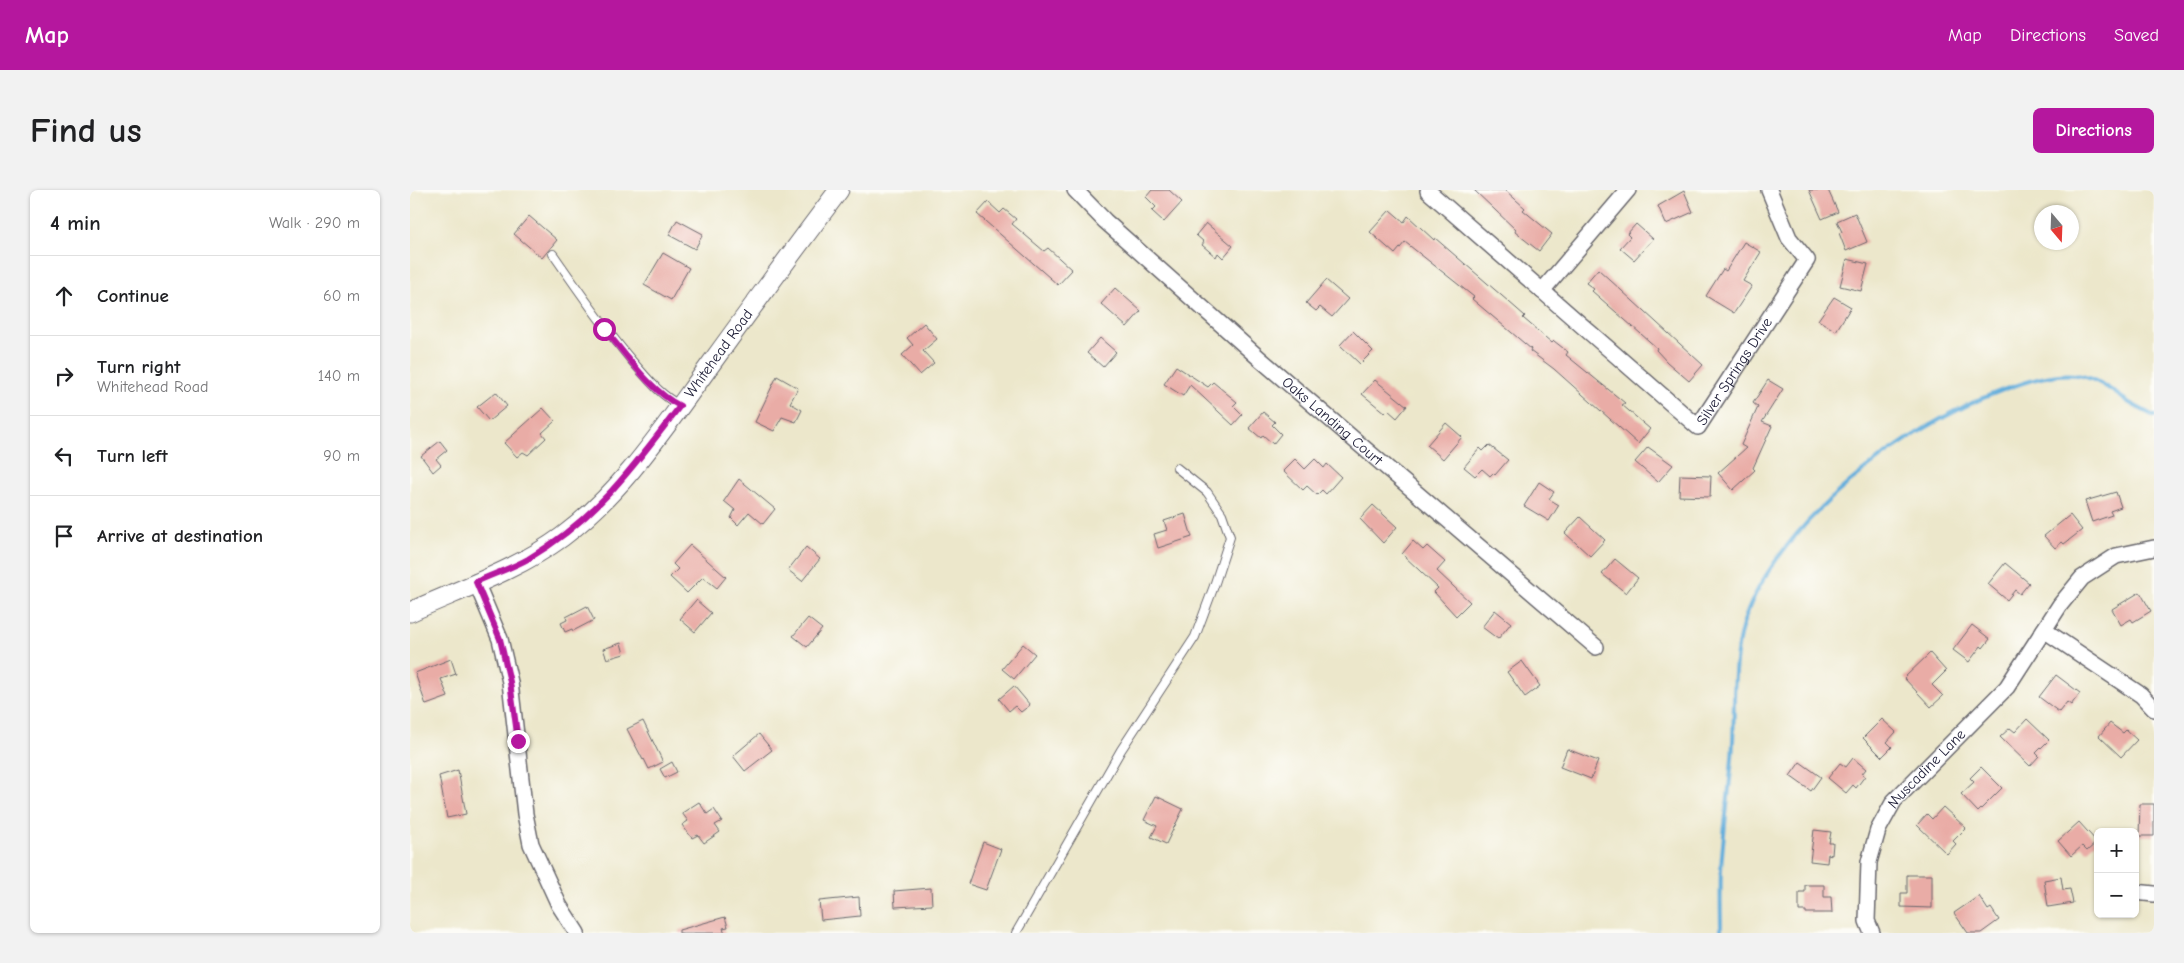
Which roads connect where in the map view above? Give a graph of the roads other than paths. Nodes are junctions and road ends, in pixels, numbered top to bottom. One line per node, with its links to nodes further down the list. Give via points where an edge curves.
1 (839, 190): 8 (street, Whitehead Road)
2 (1075, 190): 14 (street, Oaks Landing Court, via 1105,221 1259,358)
3 (1628, 190): 7 (street)
4 (1769, 190): 7 (street, Silver Springs Drive, via 1789,238 1807,260 1698,427)
5 (1428, 191): 7 (street, Silver Springs Drive)
6 (553, 254): 8 (lane, via 604,329 652,384)
7 (1542, 291)
8 (680, 406): 11 (street, Whitehead Road, via 624,480 585,519 527,560)
9 (1177, 468): 19 (lane, via 1207,492 1222,514 1230,537 1214,586 1195,637 1121,750)
10 (2154, 548): 13 (street, Muscadine Lane, via 2116,556 2082,578)
11 (476, 582): 12 (street, Whitehead Road); 18 (street, via 500,639 510,682 531,844 559,905)
12 (410, 612)
13 (2044, 630): 15 (street, via 2141,695); 20 (street, Muscadine Lane, via 2007,687 1894,800 1878,830 1869,862 1867,920)
14 (1596, 647)
15 (2154, 709)
16 (2139, 892): 17 (street)
17 (2154, 894)
18 (577, 933)
19 (1016, 933)
20 (1872, 933)

